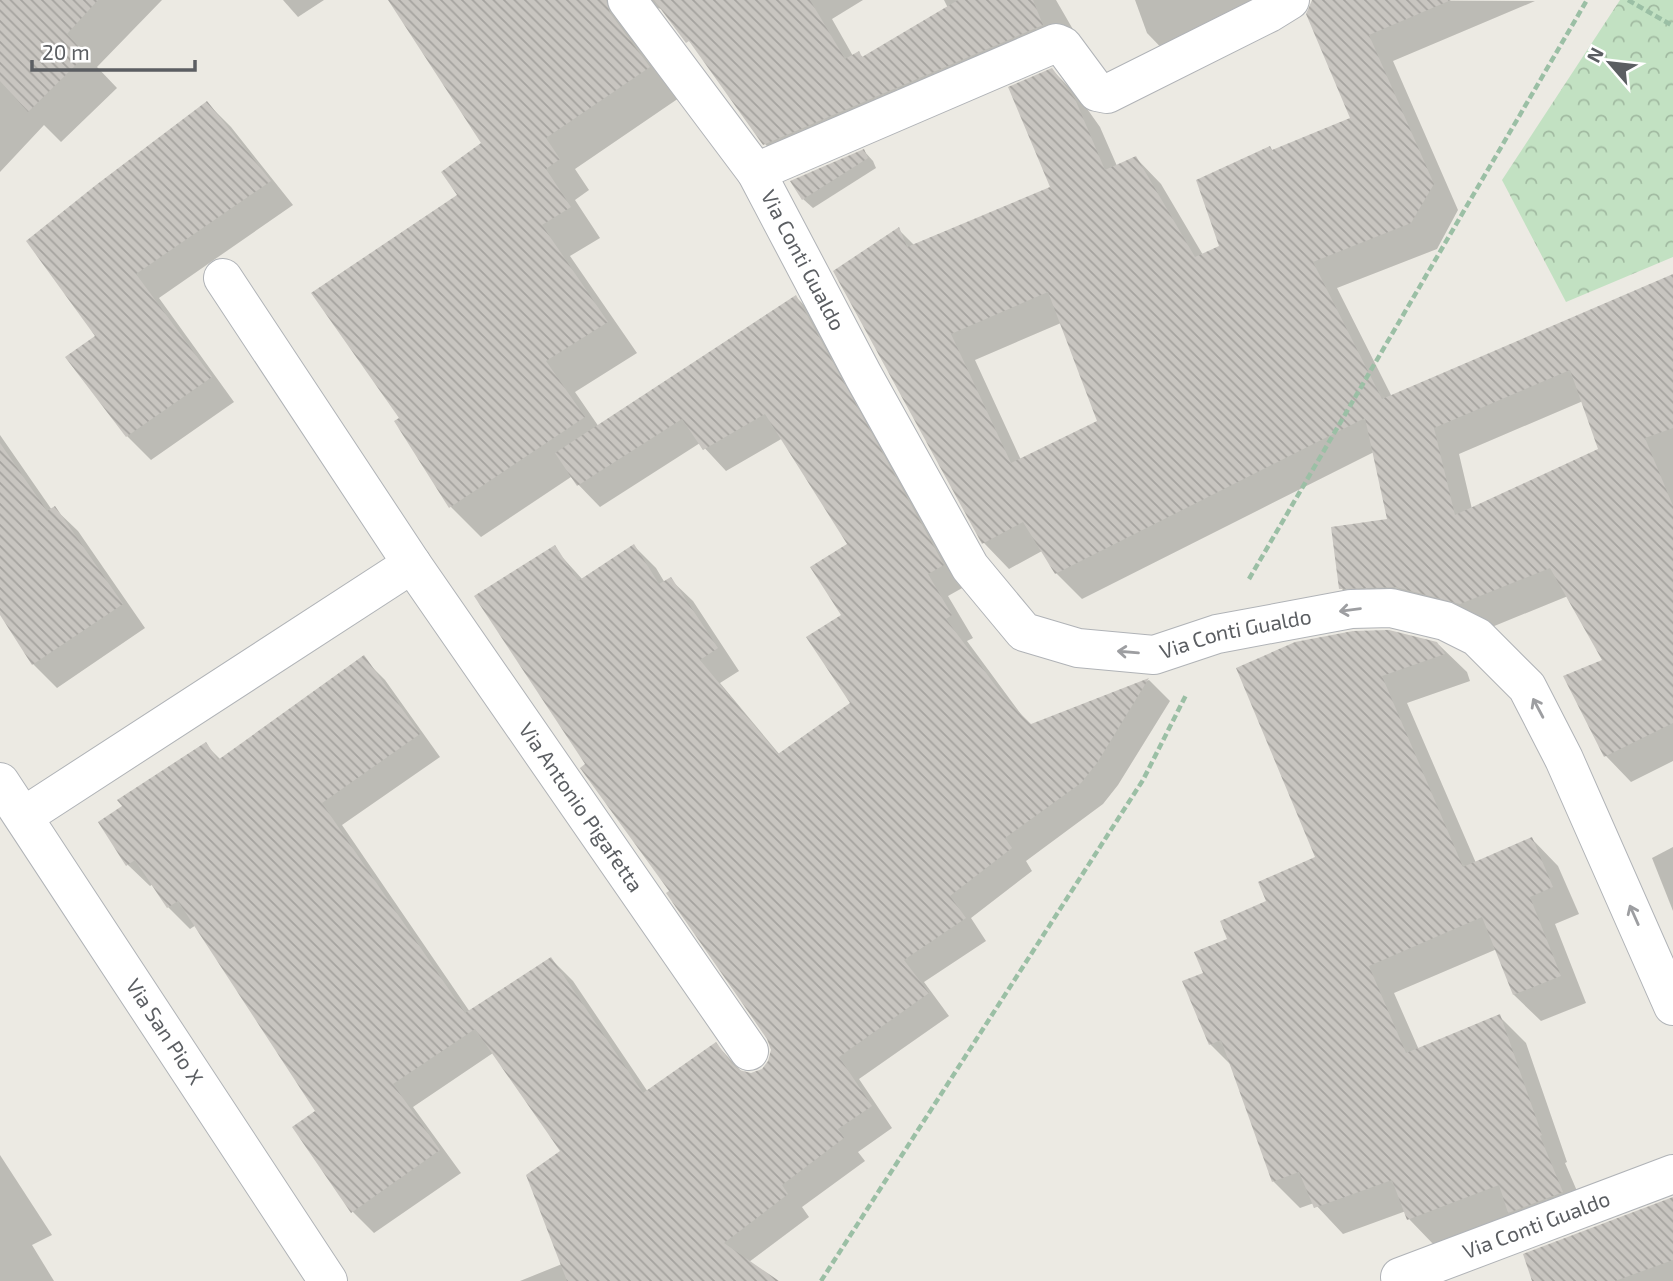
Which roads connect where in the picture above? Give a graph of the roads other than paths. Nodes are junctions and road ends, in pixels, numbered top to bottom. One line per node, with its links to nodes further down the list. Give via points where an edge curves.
1 (627, 0): 3 (street, Via Conti Gualdo)
2 (1290, 0): 3 (street, via 1107,94 1097,92 1056,43)
3 (756, 172): 8 (street, Via Conti Gualdo, one-way to 3, via 1527,687 1477,637 1445,621 1391,608 1351,609 1217,634 1154,654 1078,648 1024,632 970,567)
4 (223, 278): 5 (street, Via Antonio Pigafetta)
5 (412, 564): 7 (street); 9 (street, Via Antonio Pigafetta)
6 (0, 782): 7 (street, Via San Pio X)
7 (24, 816): 12 (street, Via San Pio X)
8 (1669, 985)
9 (749, 1051)
10 (1673, 1174): 11 (street, Via Conti Gualdo)
11 (1398, 1280)
12 (328, 1281)

